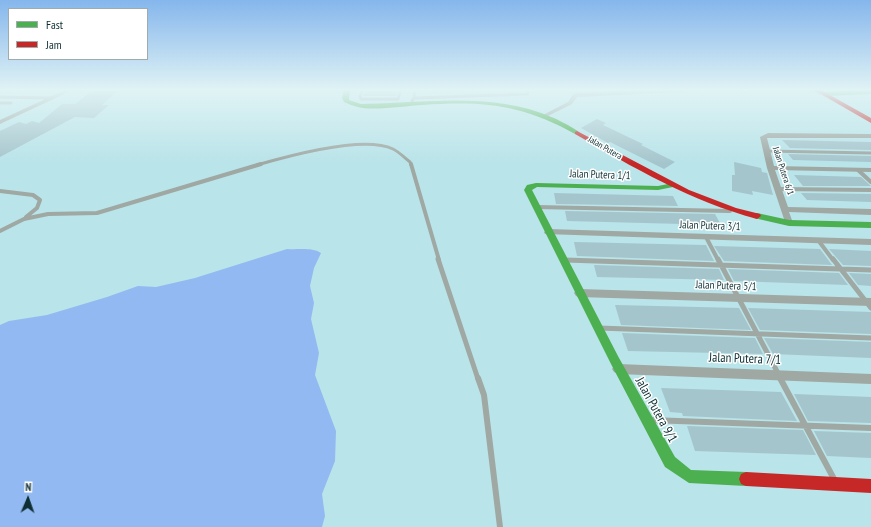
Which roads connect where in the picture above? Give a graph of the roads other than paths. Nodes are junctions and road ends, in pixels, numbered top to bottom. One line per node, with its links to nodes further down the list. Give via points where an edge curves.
1 (19, 114): 7 (street)
2 (536, 114): 5 (street, Jalan Putera)
3 (548, 114): 5 (street)
4 (860, 114): 6 (street)
5 (544, 116): 15 (street, Jalan Putera)
6 (871, 121)
7 (0, 122)
8 (871, 136): 9 (street, Jalan Putera 6/1, via 768,135 762,140)
9 (766, 151): 10 (lane); 11 (street, Jalan Putera 6/1)
10 (871, 153)
11 (771, 168): 12 (street); 17 (street, Jalan Putera 6/1)
12 (858, 170): 13 (street); 14 (lane)
13 (871, 170)
14 (871, 182)
15 (670, 185): 16 (street, Jalan Putera 1/1, via 658,188 536,185); 22 (street, Jalan Putera)
16 (530, 187): 20 (street, Jalan Putera 9/1, via 528,190)
17 (778, 189): 18 (lane); 21 (street, Jalan Putera 6/1)
18 (871, 190)
19 (0, 191): 24 (lane, via 33,195 40,200 37,208)
20 (536, 207): 22 (lane); 28 (street, Jalan Putera 9/1)
21 (784, 209): 23 (street); 25 (street, Jalan Putera 6/1)
22 (735, 211): 25 (street, Jalan Putera)
23 (871, 212)
24 (24, 219): 27 (lane); 50 (lane, via 48,214 97,213 274,160 338,147 372,144 393,149 410,162 445,281 484,395)
25 (789, 223): 26 (street, Jalan Putera)
26 (871, 226)
27 (0, 232)
28 (548, 232): 29 (street, Jalan Putera 3/1); 32 (street, Jalan Putera 9/1)
29 (706, 237): 30 (street, Jalan Putera 3/1); 33 (lane)
30 (818, 240): 31 (street, Jalan Putera 3/1); 34 (lane)
31 (871, 242)
32 (562, 260): 33 (lane); 36 (street, Jalan Putera 9/1)
33 (721, 265): 34 (lane); 37 (lane)
34 (840, 269): 35 (lane); 38 (lane)
35 (871, 270)
36 (579, 293): 37 (street, Jalan Putera 5/1); 39 (street, Jalan Putera 9/1)
37 (739, 298): 38 (street, Jalan Putera 5/1); 40 (lane)
38 (870, 304)
39 (597, 328): 40 (lane); 42 (street, Jalan Putera 9/1)
40 (758, 334): 41 (lane); 43 (lane)
41 (871, 338)
42 (618, 369): 43 (street, Jalan Putera 7/1); 45 (street, Jalan Putera 9/1)
43 (779, 375): 44 (street, Jalan Putera 7/1); 46 (lane)
44 (871, 379)
45 (646, 420): 46 (lane); 48 (street, Jalan Putera 9/1, via 670,462 689,476)
46 (806, 426): 47 (lane); 48 (lane)
47 (871, 428)
48 (837, 484): 49 (street, Jalan Putera 9/1)
49 (871, 486)
50 (500, 527)

